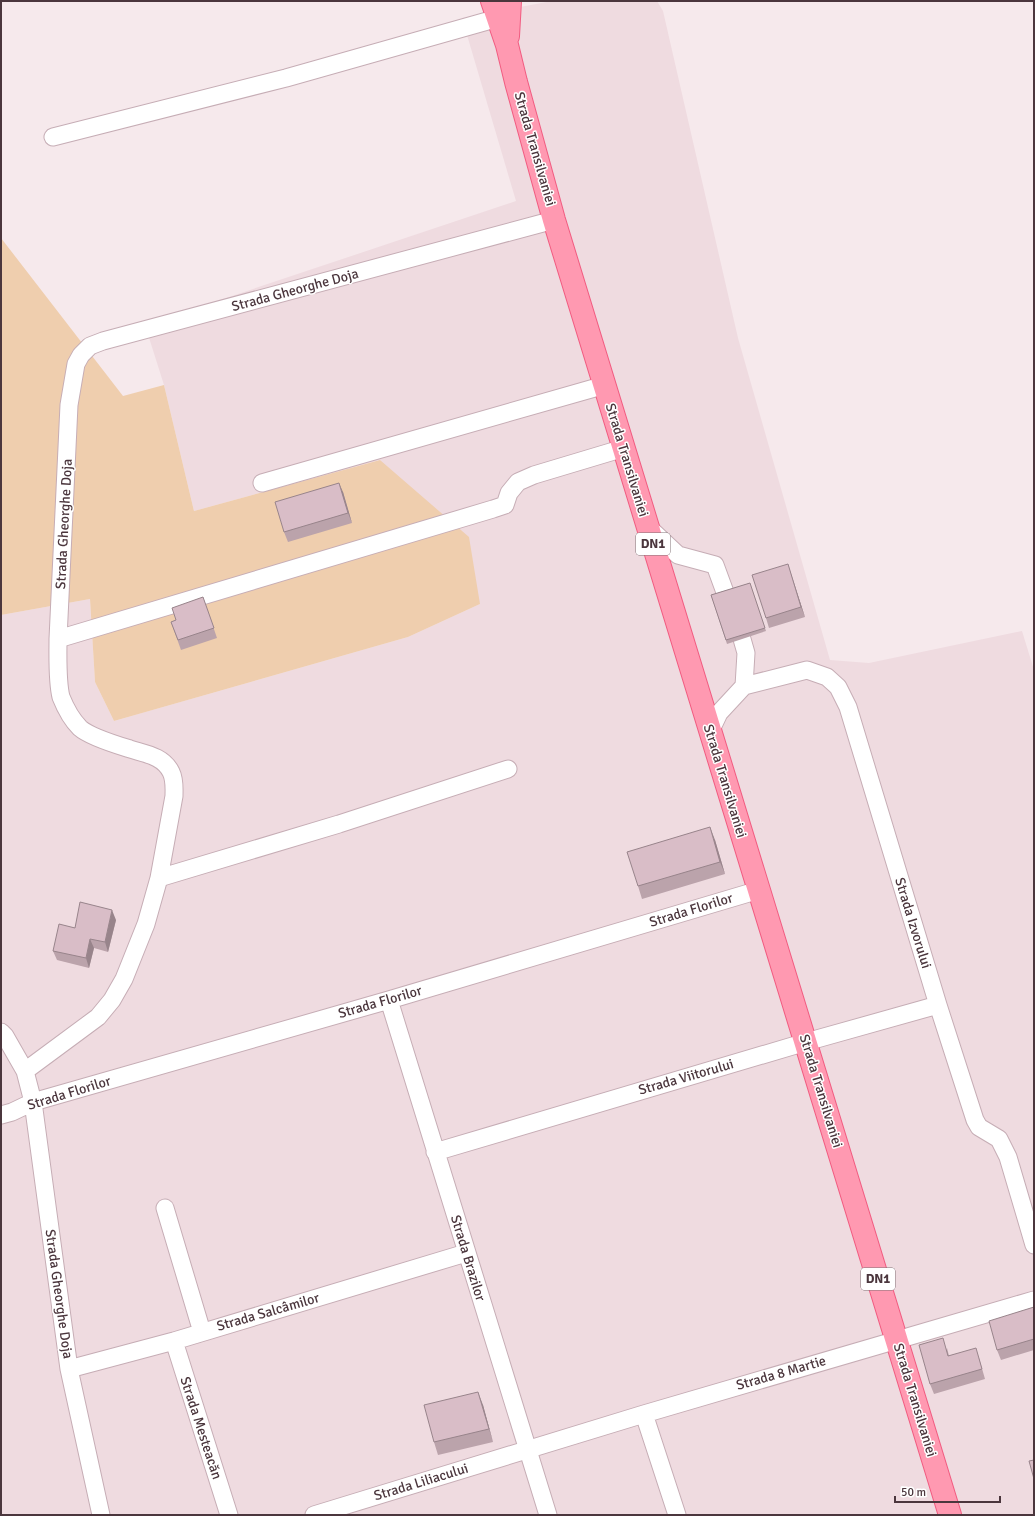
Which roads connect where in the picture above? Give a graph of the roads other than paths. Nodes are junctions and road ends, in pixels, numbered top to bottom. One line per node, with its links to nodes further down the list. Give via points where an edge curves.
1 (500, 7): 2 (street, via 286,78); 3 (main road, Strada Transilvaniei / DN1, via 516,82)
2 (53, 137)
3 (554, 220): 4 (main road, Strada Transilvaniei / DN1); 9 (street, Strada Gheorghe Doja, via 90,346 76,364 69,405)
4 (605, 385): 5 (main road, Strada Transilvaniei / DN1); 6 (street)
5 (624, 448): 7 (main road, Strada Transilvaniei / DN1); 9 (street, via 518,482 505,505)
6 (262, 483)
7 (647, 526): 8 (street, via 678,555 715,565); 12 (main road, Strada Transilvaniei / DN1)
8 (726, 595)
9 (58, 639): 14 (street, Strada Gheorghe Doja, via 61,696 68,712 81,728 103,740 159,758 172,773 175,782 174,796)
10 (742, 639): 11 (street, via 746,653)
11 (744, 686): 12 (street, via 719,713); 17 (street, Strada Izvorului, via 807,670 827,677 838,687 848,707)
12 (710, 732): 15 (main road, Strada Transilvaniei / DN1)
13 (508, 769): 14 (street)
14 (159, 878): 20 (street, Strada Gheorghe Doja, via 133,959 112,1000 98,1017)
15 (759, 890): 16 (street, Strada Florilor); 19 (main road, Strada Transilvaniei / DN1)
16 (389, 1000): 21 (street, Strada Florilor); 23 (street, Strada Brazilor)
17 (938, 1005): 19 (street, Strada Viitorului); 25 (street, Strada Izvorului, via 975,1120 979,1127 998,1139 1008,1157)
18 (1, 1032): 20 (street, Strada Gheorghe Doja)
19 (806, 1042): 23 (street, Strada Viitorului); 29 (main road, Strada Transilvaniei / DN1)
20 (25, 1072): 21 (street, Strada Gheorghe Doja)
21 (33, 1102): 22 (street, Strada Florilor); 31 (street, Strada Gheorghe Doja)
22 (1, 1115)
23 (435, 1152): 26 (street, Strada Brazilor)
24 (165, 1208): 28 (street)
25 (1034, 1245)
26 (466, 1253): 28 (street, Strada Salcâmilor); 33 (street, Strada Brazilor)
27 (1034, 1300): 29 (street, Strada 8 Martie)
28 (202, 1332): 30 (street, Strada Salcâmilor)
29 (896, 1339): 32 (street, Strada 8 Martie); 40 (main road, Strada Transilvaniei / DN1)
30 (174, 1341): 31 (street, Strada Salcâmilor); 36 (street, Strada Mesteacăn)
31 (69, 1369): 35 (street, Strada Gheorghe Doja)
32 (644, 1414): 33 (street, Strada 8 Martie); 39 (street)
33 (528, 1449): 34 (street, Strada Liliacului); 38 (street, Strada Brazilor)
34 (351, 1510): 37 (street, Strada Liliacului)
35 (101, 1515)
36 (229, 1515)
37 (314, 1515)
38 (548, 1515)
39 (677, 1515)
40 (950, 1515)

